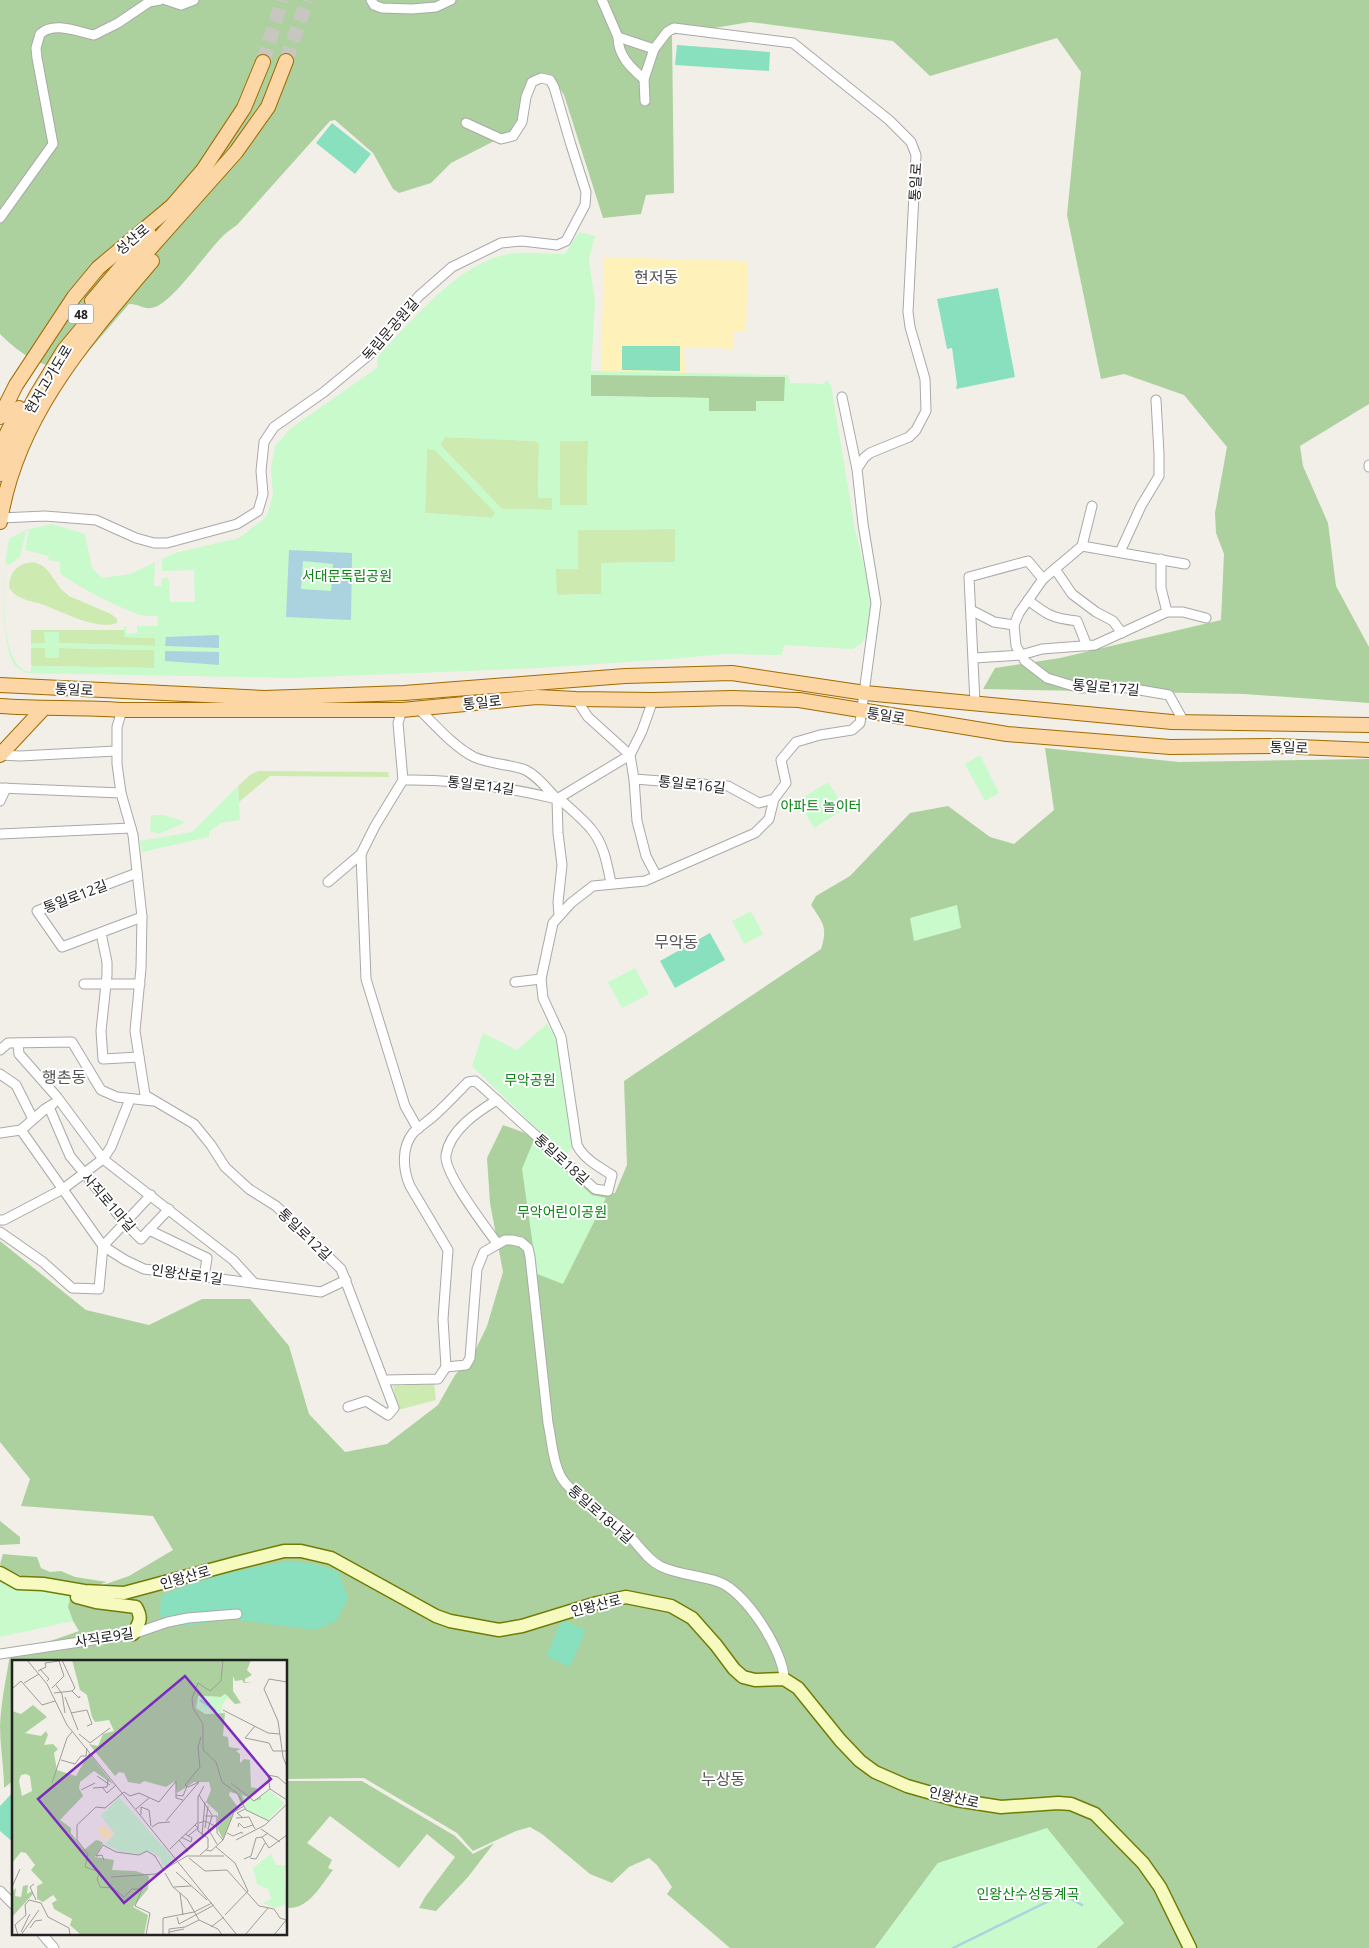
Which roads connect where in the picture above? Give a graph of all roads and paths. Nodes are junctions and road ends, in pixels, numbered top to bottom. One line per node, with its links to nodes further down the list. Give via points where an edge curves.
1 (160, 0): 15 (street, via 149,2 94,35 63,28 50,28 40,34 37,58 53,144)
2 (166, 0): 3 (street, via 181,6)
3 (194, 0)
4 (371, 0): 5 (street, via 382,8 402,9 436,8)
5 (451, 0)
6 (602, 0): 7 (street)
7 (618, 37): 8 (street); 11 (street, via 618,45 630,67)
8 (654, 49): 11 (street); 22 (street, 통일로, via 674,28 793,43 889,120 911,142 916,155 908,312 923,366 927,404 922,420 909,437 870,453)
9 (286, 61): 16 (main road, 48, via 268,107 236,152)
10 (263, 62): 14 (main road, 성산로 / 48, via 244,108 203,170)
11 (644, 78): 12 (street)
12 (645, 101)
13 (466, 123): 25 (street, 독립문공원길, via 501,139 513,136 522,122 532,82 541,78 550,80 586,192 585,205 578,220 566,241 556,245 522,241 501,243 452,267 419,296 370,354 274,428 264,442 263,494 258,511 236,524 168,544 136,538 96,520 45,516)
14 (172, 206): 19 (main road, 성산로 / 48, via 98,268 74,297 16,385); 20 (main road, 현저고가도로 / 48, via 76,319 40,370)
15 (0, 218)
16 (172, 226): 20 (main road, 현저고가도로 / 48, via 64,350); 25 (main road, via 154,258 88,336 39,409 20,450 5,493)
17 (842, 397): 22 (street, 통일로)
18 (1156, 400): 27 (street, via 1158,476)
19 (0, 417)
20 (11, 435): 21 (main road, 현저고가도로 / 48); 23 (main road, 현저고가도로 / 48)
21 (0, 448)
22 (857, 469): 44 (street, 통일로, via 876,603)
23 (0, 474)
24 (1092, 506): 26 (street)
25 (0, 520)
26 (1082, 546): 27 (street); 30 (street)
27 (1120, 552): 28 (street)
28 (1161, 559): 29 (street); 34 (street)
29 (1185, 564)
30 (1055, 569): 31 (street); 37 (street, via 1072,594 1114,621)
31 (1044, 579): 32 (street); 33 (street, via 1028,560 969,577)
32 (1028, 600): 36 (street); 38 (street, via 1045,614 1077,621)
33 (971, 610): 36 (street, via 994,622); 40 (street)
34 (1167, 612): 35 (street); 37 (street)
35 (1206, 618)
36 (1014, 625): 39 (street, via 1016,646)
37 (1122, 633): 38 (street)
38 (1087, 646): 39 (street, via 1042,649)
39 (1021, 655): 40 (street); 55 (street, 통일로17길, via 1046,678 1080,688 1122,687 1169,695)
40 (974, 658): 48 (street)
41 (0, 677): 43 (main road, via 4,683)
42 (0, 685): 43 (main road, 통일로)
43 (17, 686): 45 (main road, 통일로, via 265,698)
44 (865, 692): 45 (main road, 통일로, via 732,673 624,676); 48 (main road, 통일로); 54 (street, 통일로18길)
45 (404, 693): 53 (street)
46 (576, 700): 47 (main road, 통일로); 51 (main road, 통일로, via 537,697); 60 (street, via 588,716)
47 (653, 700): 54 (main road, 통일로, via 701,697 799,700); 60 (street)
48 (975, 703): 55 (main road, 통일로)
49 (0, 706): 50 (main road, 통일로)
50 (43, 709): 52 (main road, 통일로); 59 (main road)
51 (419, 709): 53 (main road, 통일로); 65 (street, 통일로14길, via 468,753 486,761 522,769)
52 (122, 710): 53 (main road, 통일로); 58 (street, 통일로12길, via 117,726)
53 (402, 710): 62 (street, via 398,723)
54 (863, 711): 57 (main road, 통일로, via 1007,734 1170,747 1276,746); 66 (street, 통일로18길, via 860,723 852,730 796,742 781,760 786,783)
55 (1184, 722): 56 (main road, 통일로)
56 (1369, 725)
57 (1369, 750)
58 (116, 751): 59 (street); 64 (street, 통일로12길)
59 (0, 755)
60 (630, 755): 61 (street); 65 (street)
61 (634, 779): 66 (street, 통일로16길, via 728,786 759,803); 72 (street, via 637,820 646,856)
62 (403, 780): 65 (street, 통일로14길, via 467,783); 70 (street)
63 (3, 788): 64 (street); 67 (street)
64 (121, 793): 68 (street, 통일로12길)
65 (559, 799): 74 (street, 통일로14길, via 600,842); 75 (street, via 558,833 562,865)
66 (774, 799): 72 (street, 통일로18길, via 769,819 755,833)
67 (0, 801)
68 (131, 828): 69 (street); 71 (street, 통일로12길)
69 (0, 834)
70 (361, 854): 73 (street); 93 (street, via 366,979 405,1106)
71 (137, 872): 76 (street, 통일로12길); 77 (street, 통일로12길, via 37,911 62,947)
72 (656, 875): 74 (street, 통일로18길, via 645,881)
73 (328, 882)
74 (611, 883): 75 (street, 통일로18길, via 593,886)
75 (559, 915): 78 (street, 통일로18길, via 553,922)
76 (142, 917): 77 (street, 통일로12길); 82 (street, 통일로12길)
77 (101, 933): 81 (street, via 107,962)
78 (541, 979): 79 (street); 89 (street, 통일로18길, via 543,998 561,1037 577,1146 593,1163 612,1175 608,1191 595,1189)
79 (515, 982)
80 (84, 984): 81 (street)
81 (106, 984): 82 (street); 85 (street, via 101,1031 103,1059)
82 (140, 984): 85 (street, 통일로12길, via 135,1031)
83 (18, 1043): 84 (street, via 8,1043); 87 (street, via 72,1042 101,1090); 88 (street, via 18,1054)
84 (0, 1050)
85 (139, 1056): 90 (street, 통일로12길, via 145,1096)
86 (1, 1075): 92 (street, via 16,1085)
87 (130, 1099): 90 (street); 96 (street)
88 (60, 1100): 91 (street); 96 (street)
89 (497, 1100): 93 (street, 통일로18길, via 475,1081 468,1082); 105 (street, via 462,1126 446,1155 459,1188)
90 (155, 1101): 108 (street, 통일로12길, via 194,1124 225,1167 249,1189 276,1206 341,1269)
91 (49, 1107): 92 (street); 97 (street, 사직로1마길, via 70,1156)
92 (33, 1119): 94 (street)
93 (418, 1129): 110 (street, 통일로18길, via 410,1137 404,1164 410,1186 448,1250 443,1318)
94 (21, 1130): 95 (street); 98 (street)
95 (0, 1133)
96 (103, 1159): 97 (street); 99 (street)
97 (83, 1173): 98 (street); 102 (street, 사직로1마길)
98 (63, 1190): 101 (street); 106 (street)
99 (151, 1195): 100 (street); 102 (street)
100 (169, 1209): 103 (street); 109 (street, via 233,1260)
101 (0, 1220)
102 (125, 1223): 103 (street, 사직로1마길, via 141,1239); 106 (street)
103 (149, 1230): 107 (street, 사직로1마길, via 207,1258)
104 (0, 1232): 106 (street, via 43,1262 72,1288 100,1289)
105 (497, 1244): 110 (street, via 484,1252 477,1268 470,1358 466,1365); 118 (street, 통일로18나길, via 505,1240 521,1242 528,1248 548,1424 553,1458 560,1476 575,1492 624,1530 658,1565 720,1582 734,1590 766,1630 780,1658)
106 (103, 1246): 107 (street, 인왕산로1길, via 144,1268)
107 (204, 1277): 109 (street, 인왕산로1길)
108 (346, 1280): 109 (street, 인왕산로1길, via 321,1292); 111 (street, 통일로12길)
109 (254, 1282)
110 (446, 1367): 111 (street, via 438,1379)
111 (385, 1380): 112 (street, 통일로12길, via 394,1408 388,1415 366,1401)
112 (348, 1407)
113 (0, 1573): 114 (street, 인왕산로)
114 (18, 1583): 116 (street, via 96,1602 136,1607 140,1622); 118 (street, 인왕산로, via 124,1593 284,1551 301,1551 331,1558 436,1616 481,1628 500,1630 522,1626 626,1597 672,1606 692,1618 743,1677)
115 (237, 1614): 116 (street, 사직로9길, via 168,1622)
116 (133, 1634): 117 (street, 사직로9길)
117 (0, 1654)
118 (784, 1679): 123 (street, 인왕산로, via 798,1688 860,1761 875,1772 907,1786 956,1800 1001,1806 1071,1804 1094,1814 1143,1863 1160,1888)
119 (0, 1891): 120 (street)
120 (12, 1903)
121 (44, 1936): 122 (street)
122 (54, 1948)
123 (1190, 1948)

